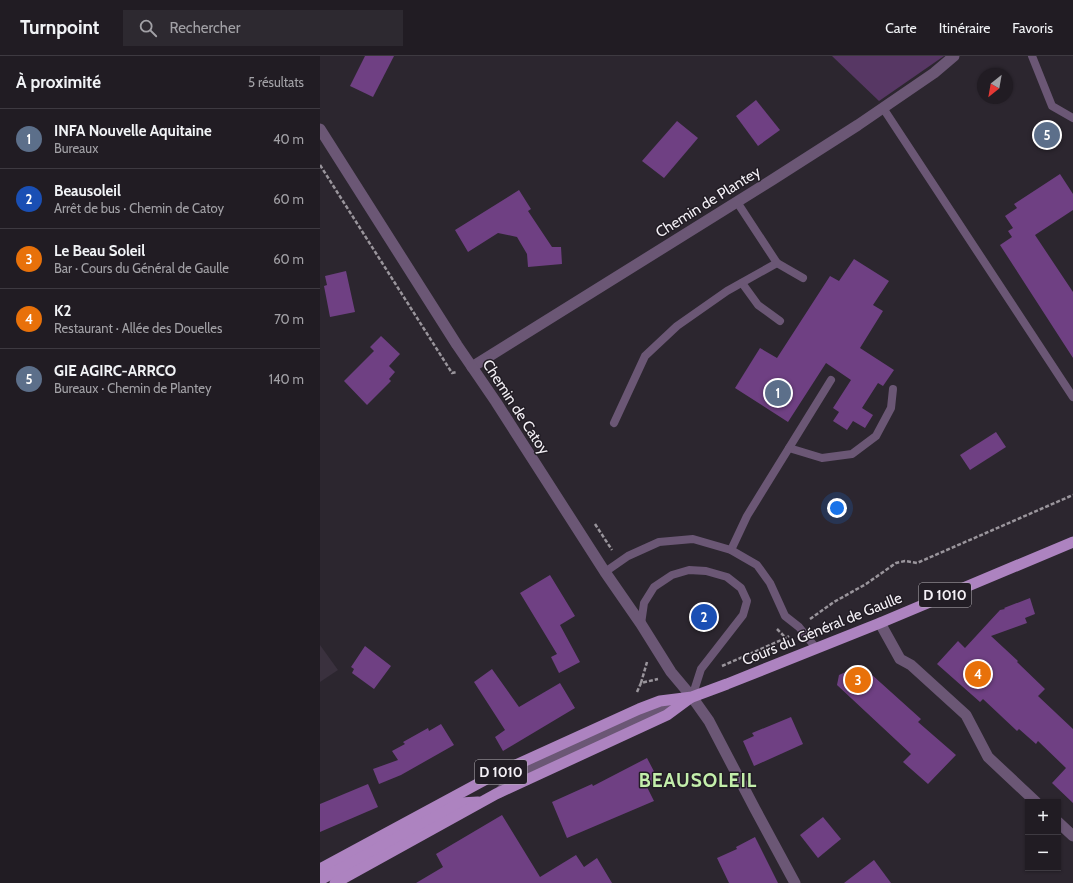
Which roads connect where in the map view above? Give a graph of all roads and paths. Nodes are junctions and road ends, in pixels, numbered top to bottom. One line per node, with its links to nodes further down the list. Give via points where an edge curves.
1 (954, 56): 3 (street, Chemin de Plantey)
2 (1032, 56): 4 (lane, via 1052,106)
3 (883, 108): 7 (street, Chemin de Plantey); 15 (lane)
4 (1073, 118)
5 (320, 129): 12 (street, Chemin de Catoy)
6 (320, 165): 12 (path, via 452,373)
7 (737, 202): 8 (lane); 12 (street, Chemin de Plantey)
8 (776, 263): 9 (lane); 10 (lane)
9 (803, 278)
10 (742, 283): 11 (lane, via 758,305); 16 (lane, via 677,326 645,356)
11 (780, 321)
12 (472, 367): 21 (street, Chemin de Catoy)
13 (831, 380): 17 (lane)
14 (893, 389): 17 (lane, via 891,408 876,436 852,454 822,458)
15 (1073, 397)
16 (614, 423)
17 (789, 448): 20 (lane, via 747,516)
18 (1073, 495): 24 (path, via 917,563 896,563 834,602)
19 (1073, 542): 22 (main road, Cours du Général de Gaulle / D 1010)
20 (731, 550): 21 (lane, via 693,540 659,542 628,556); 24 (lane, via 757,565 770,583 785,616)
21 (606, 572): 23 (street, Chemin de Catoy)
22 (880, 622): 25 (main road, Cours du Général de Gaulle / D 1010); 28 (street, via 900,659 911,665 966,715 988,757)
23 (641, 624): 26 (lane, via 644,603 654,587 672,575 689,570 706,571 727,577 741,588 747,601 743,615); 27 (street, Chemin de Catoy, via 671,672)
24 (799, 628): 25 (lane); 26 (path, via 786,638 722,666)
25 (816, 648): 27 (main road, Cours du Général de Gaulle / D 1010)
26 (701, 669): 27 (lane)
27 (692, 697): 31 (main road, Cours du Général de Gaulle / D 1010, via 667,715 500,792); 31 (main road, Cours du Général de Gaulle / D 1010, via 660,701 639,709 494,775); 33 (street, Chemin de Catoy, via 718,735)
28 (1033, 799)
29 (1061, 825): 30 (street)
30 (1073, 836)
31 (330, 876): 32 (main road)
32 (320, 880)
33 (795, 883)

